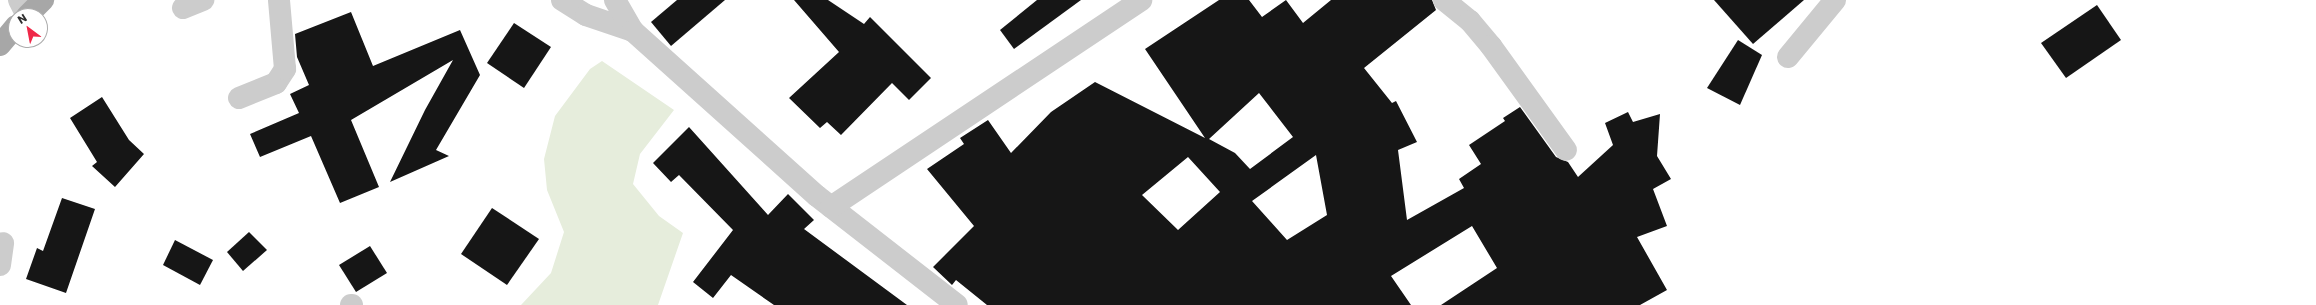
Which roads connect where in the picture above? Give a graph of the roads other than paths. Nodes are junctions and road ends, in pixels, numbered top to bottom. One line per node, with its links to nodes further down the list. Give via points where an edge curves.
1 (43, 0): 9 (main road)
2 (203, 0): 10 (street)
3 (279, 0): 15 (street, via 285,69 276,83)
4 (562, 0): 11 (street, via 586,15)
5 (616, 0): 11 (street)
6 (1141, 0): 17 (street)
7 (1444, 0): 16 (street, via 1470,21 1491,46)
8 (1835, 0): 14 (street)
9 (35, 8)
10 (183, 8)
11 (633, 31): 17 (street)
12 (8, 36): 13 (main road)
13 (0, 45)
14 (1788, 57)
15 (239, 98)
16 (1566, 150)
17 (831, 207): 20 (street)
18 (3, 243): 19 (street)
19 (0, 266)
20 (957, 305)

